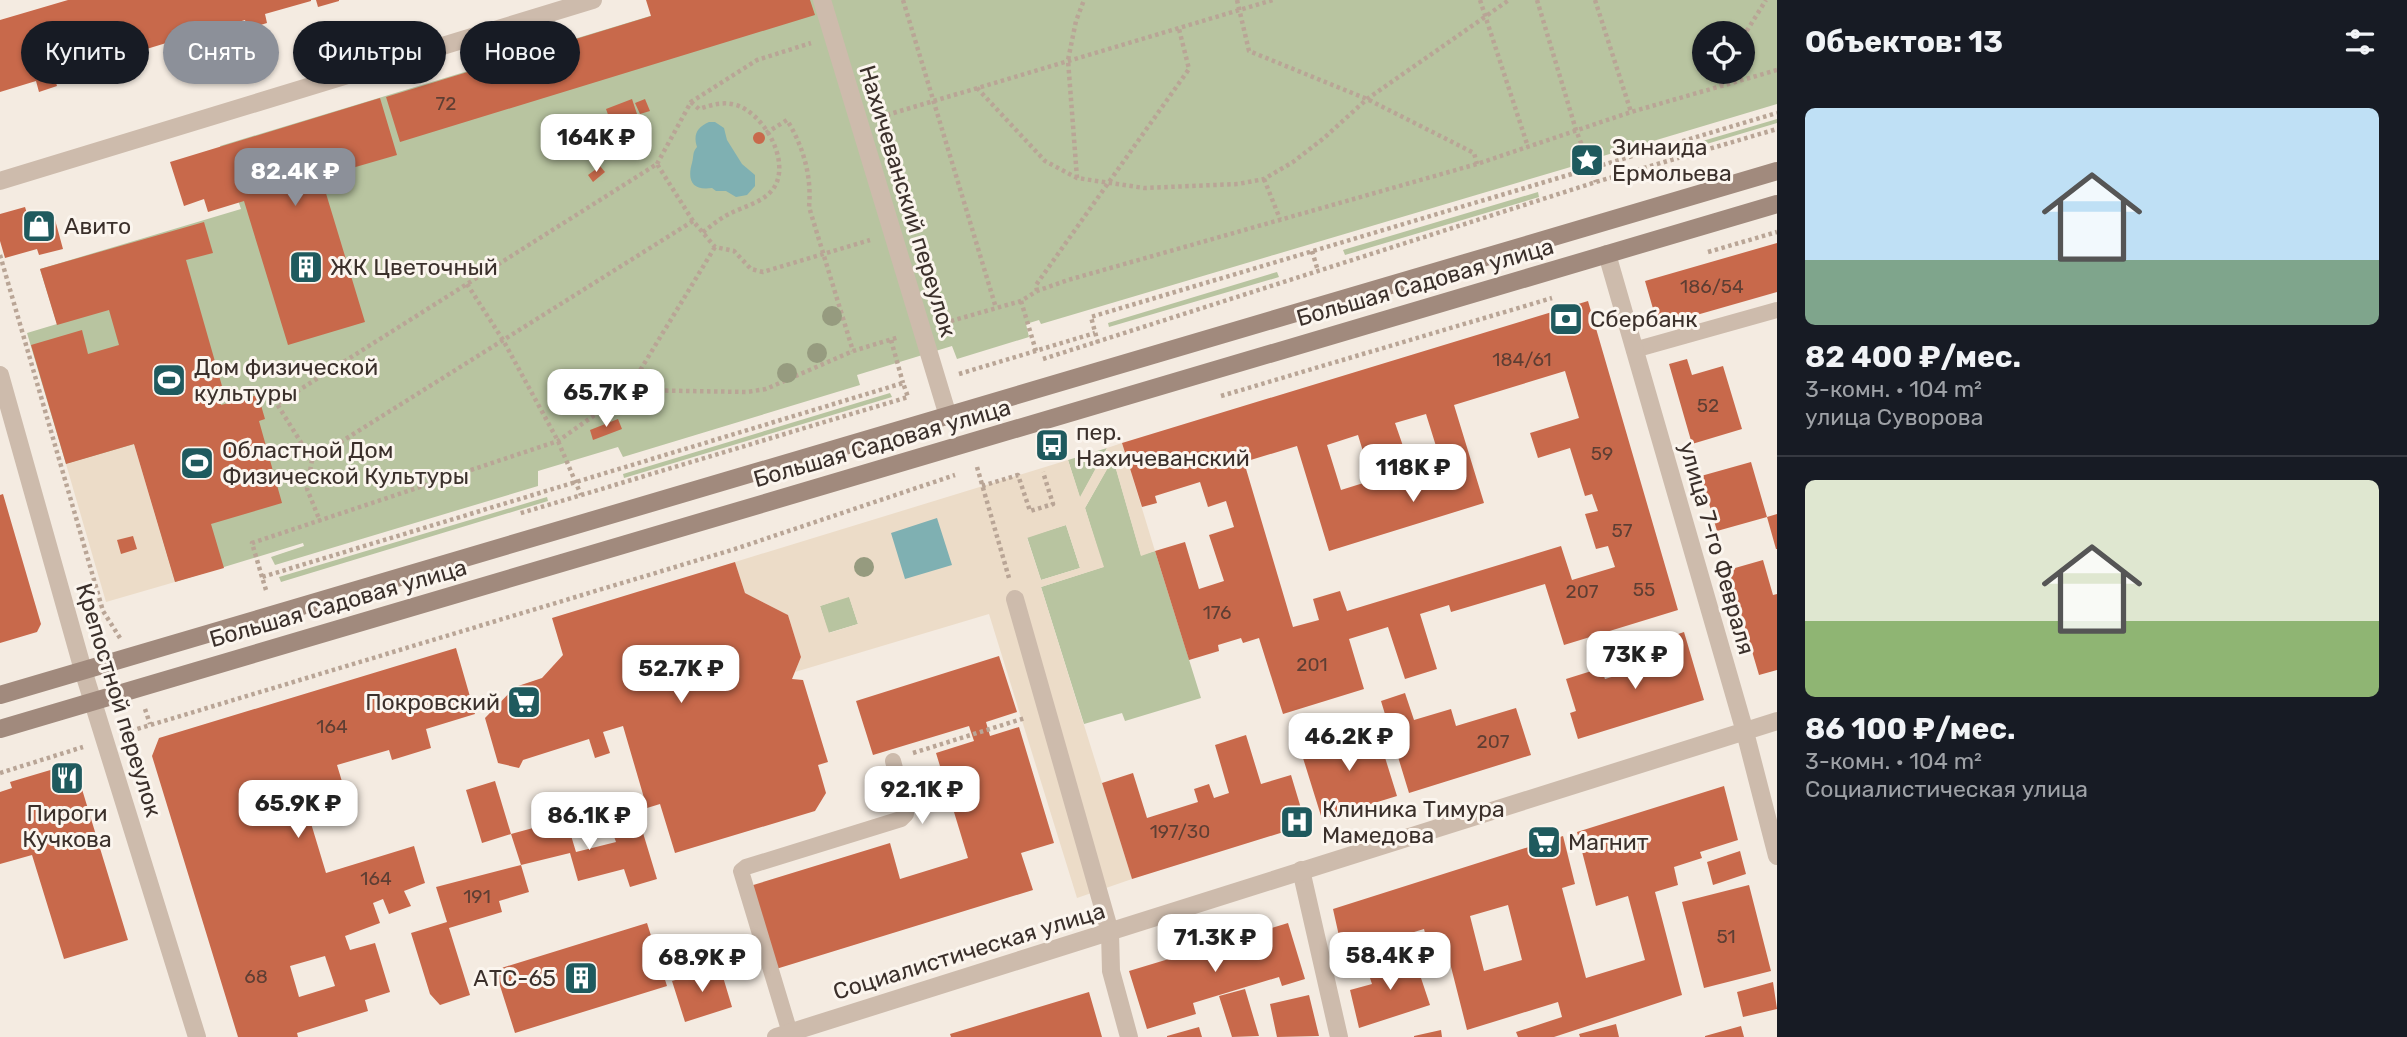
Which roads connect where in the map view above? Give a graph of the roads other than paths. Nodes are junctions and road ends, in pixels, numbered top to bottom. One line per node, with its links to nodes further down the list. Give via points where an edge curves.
1 (593, 0): 4 (street)
2 (822, 0): 10 (street, Нахичеванский переулок)
3 (1777, 171): 10 (main road, Большая Садовая улица)
4 (0, 181)
5 (1777, 204): 6 (main road, Большая Садовая улица)
6 (1607, 254): 8 (street, улица 7-го Февраля); 14 (main road, Большая Садовая улица)
7 (1777, 310): 8 (lane)
8 (1634, 350): 17 (street, улица 7-го Февраля)
9 (0, 375): 12 (street, Крепостной переулок)
10 (948, 416): 12 (main road, Большая Садовая улица)
11 (1015, 599): 21 (street)
12 (83, 670): 13 (main road, Большая Садовая улица); 14 (street, Крепостной переулок)
13 (0, 695)
14 (93, 701): 16 (main road, Большая Садовая улица); 23 (street, Крепостной переулок)
15 (1777, 721): 17 (street, Социалистическая улица)
16 (0, 729)
17 (1745, 732): 19 (street, улица 7-го Февраля); 20 (street, Социалистическая улица)
18 (893, 761): 22 (lane, via 906,808 901,818 741,871)
19 (1777, 856)
20 (1301, 870): 21 (street, Социалистическая улица); 25 (street)
21 (1110, 932): 22 (street, Социалистическая улица); 24 (street, via 1111,971)
22 (783, 1035)
23 (197, 1037)
24 (1129, 1037)
25 (1339, 1037)

